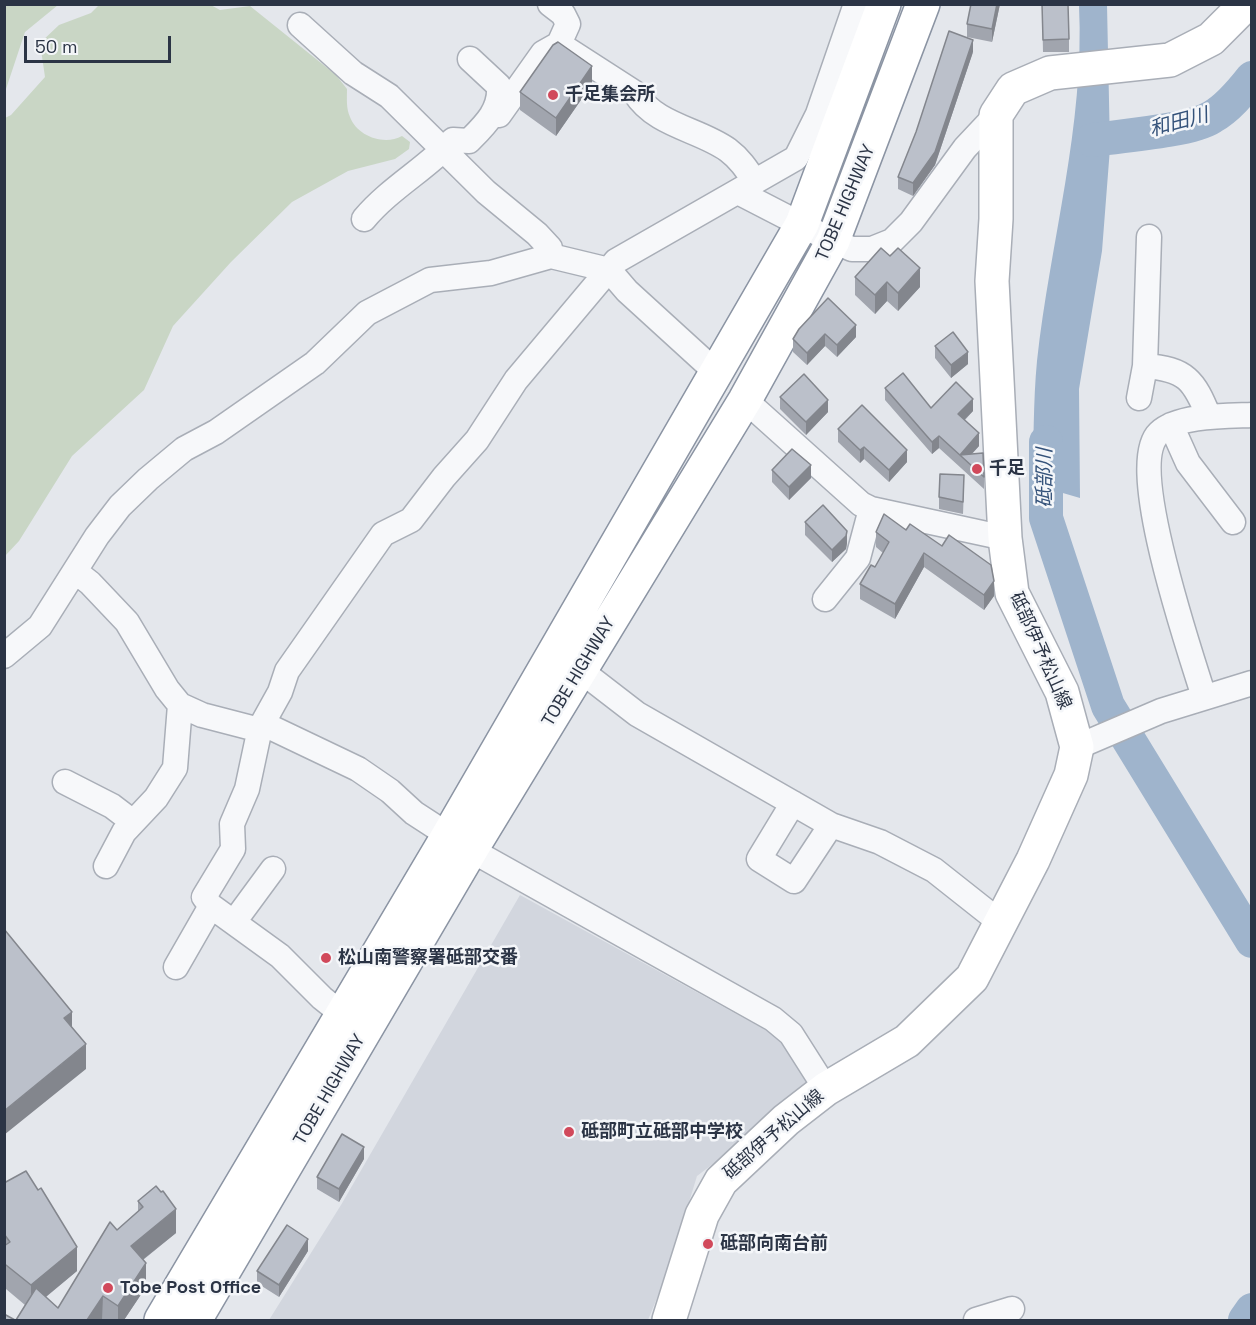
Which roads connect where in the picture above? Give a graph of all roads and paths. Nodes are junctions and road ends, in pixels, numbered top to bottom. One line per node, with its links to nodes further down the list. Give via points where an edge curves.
1 (550, 4): 7 (street, via 568,24)
2 (856, 4): 12 (street, via 818,114 796,158)
3 (884, 4): 14 (main road, TOBE HIGHWAY)
4 (923, 4): 16 (main road, TOBE HIGHWAY)
5 (1246, 4): 9 (main road, via 1211,39 1170,60 1050,73 1013,89)
6 (300, 26): 10 (street, via 353,73 389,96)
7 (559, 44): 11 (street, via 543,53); 12 (street, via 635,93 643,105 670,122 727,149 744,164)
8 (470, 59): 10 (street, via 499,86 501,100 470,141 453,140)
9 (996, 115): 16 (street, via 965,148 911,222 891,241 873,249 852,249); 28 (main road, 砥部伊予松山線, via 992,281)
10 (444, 150): 11 (street); 13 (street, via 379,201)
11 (464, 170): 17 (street, via 537,234)
12 (747, 187): 14 (street); 18 (street, via 616,261)
13 (364, 219)
14 (802, 224): 16 (street); 20 (main road, TOBE HIGHWAY)
15 (1149, 237): 19 (street)
16 (833, 241): 22 (main road, TOBE HIGHWAY)
17 (551, 256): 18 (street); 29 (street, via 490,273 430,280 367,313 315,363 216,432 184,449 148,479 103,529)
18 (609, 270): 20 (street); 36 (street, via 516,380 477,441 411,520 383,534 365,556 287,671)
19 (1145, 366): 21 (street); 24 (street, via 1171,368 1184,376 1197,390)
20 (718, 374): 42 (main road, TOBE HIGHWAY)
21 (1139, 398)
22 (745, 400): 26 (street); 32 (main road, TOBE HIGHWAY)
23 (1251, 415): 24 (street)
24 (1209, 417): 25 (street)
25 (1170, 425): 27 (street, via 1188,463); 34 (street, via 1157,434 1152,448 1151,503 1160,548)
26 (871, 509): 28 (street); 30 (street, via 858,558)
27 (1233, 522)
28 (1005, 538): 37 (main road, 砥部伊予松山線, via 1012,593)
29 (76, 572): 31 (street, via 40,626); 35 (street, via 127,622)
30 (825, 599)
31 (4, 656)
32 (580, 670): 39 (street, via 637,714); 42 (main road, TOBE HIGHWAY)
33 (1251, 683): 34 (street)
34 (1204, 698): 37 (street, via 1161,711)
35 (180, 705): 36 (street, via 202,715); 40 (street, via 175,768 156,798)
36 (260, 728): 42 (street, via 270,727 358,769); 45 (street, via 247,789 232,824 232,849 204,897)
37 (1090, 741): 47 (main road, 砥部伊予松山線)
38 (65, 782): 40 (street, via 112,806)
39 (792, 803): 41 (street); 41 (street, via 759,860 794,881)
40 (133, 822): 43 (street)
41 (831, 825): 47 (street, via 880,842 934,870)
42 (460, 843): 49 (main road, TOBE HIGHWAY); 50 (street, via 773,1019 791,1034); 53 (main road, TOBE HIGHWAY)
43 (106, 866)
44 (273, 869): 46 (street)
45 (211, 906): 46 (street); 48 (street)
46 (234, 922): 49 (street, via 280,956)
47 (1001, 923): 50 (main road, 砥部伊予松山線, via 972,978 938,1013 907,1041)
48 (176, 967)
49 (342, 1014): 52 (main road, TOBE HIGHWAY)
50 (826, 1089): 54 (main road, 砥部伊予松山線, via 786,1120 721,1181 702,1215)
51 (1012, 1309): 55 (street)
52 (160, 1320)
53 (195, 1320)
54 (669, 1320)
55 (976, 1320)

